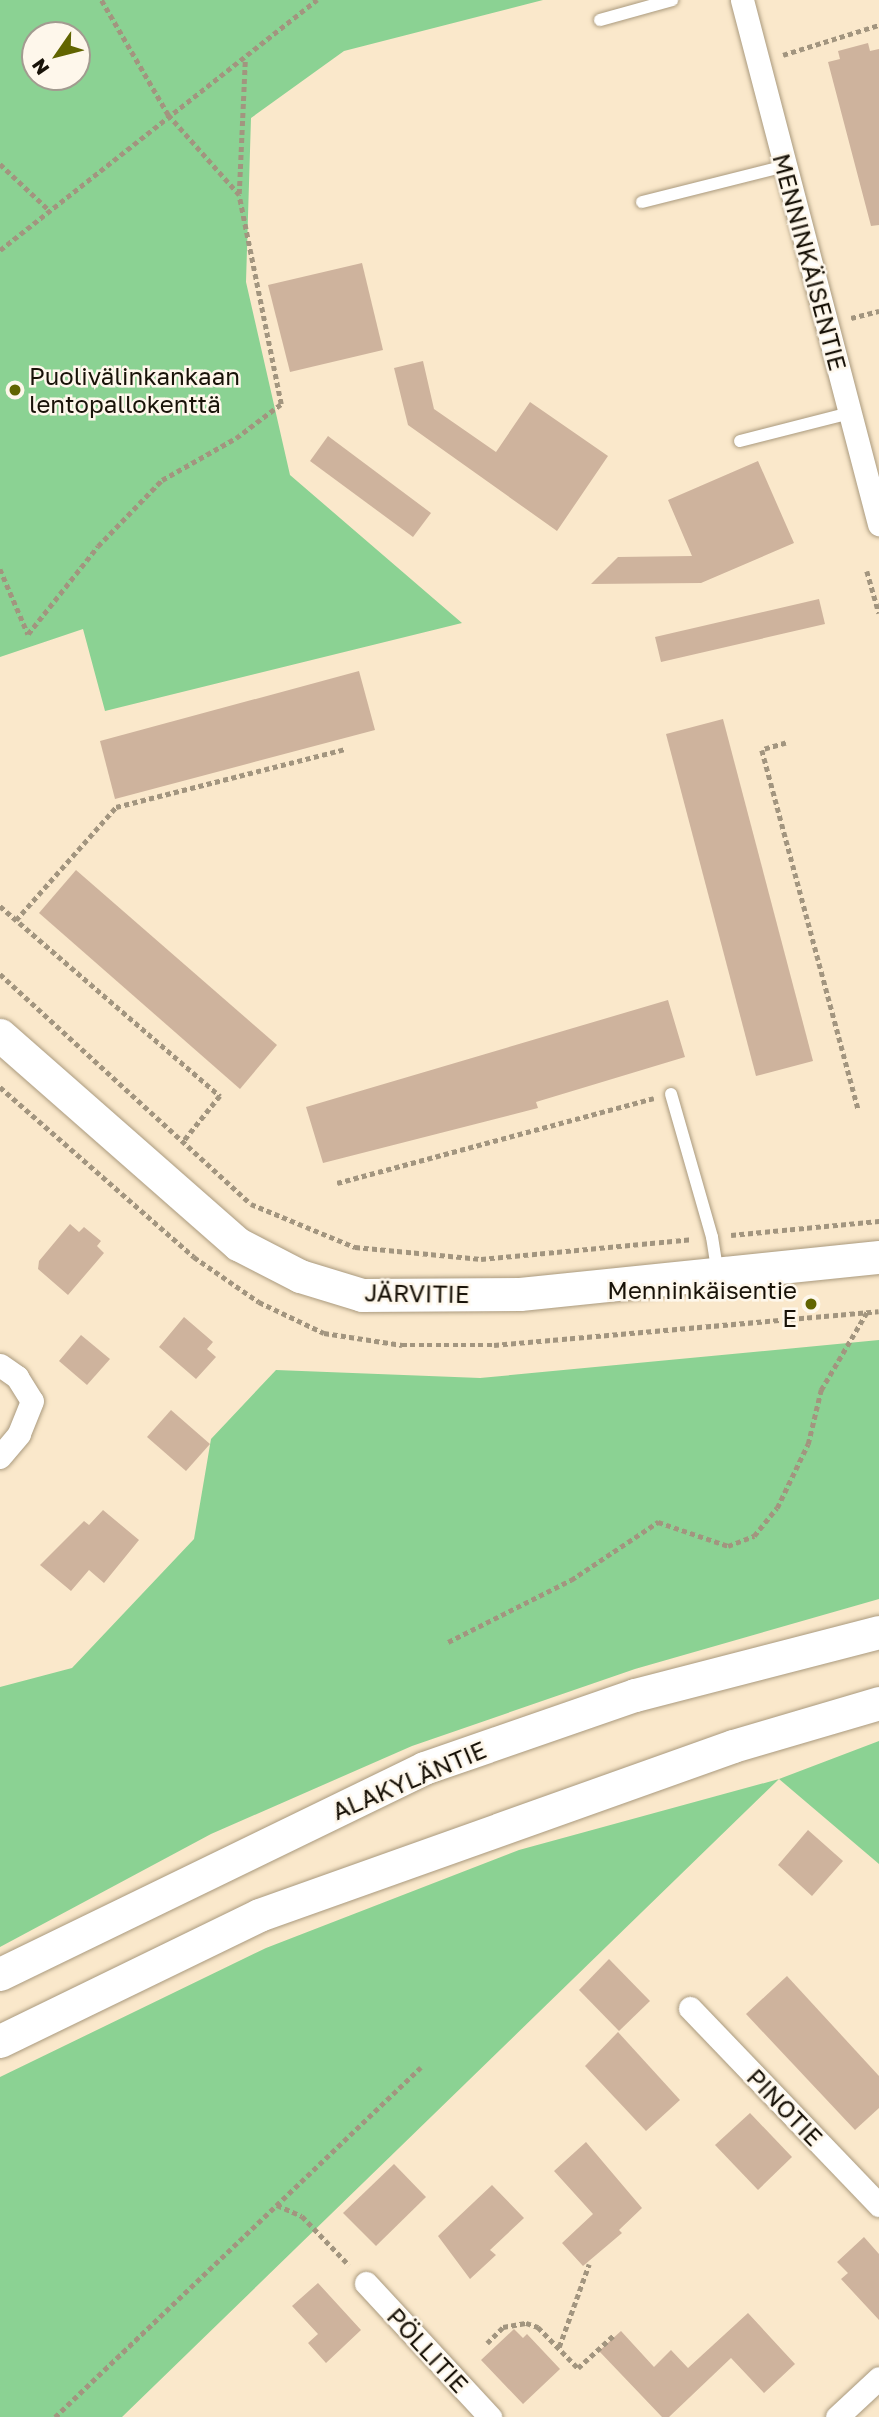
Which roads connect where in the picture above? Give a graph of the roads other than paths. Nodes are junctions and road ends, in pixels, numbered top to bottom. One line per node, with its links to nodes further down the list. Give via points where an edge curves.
1 (672, 0): 3 (lane)
2 (742, 0): 4 (street, MENNINKÄISENTIE)
3 (600, 20)
4 (785, 166): 5 (lane); 6 (street, MENNINKÄISENTIE)
5 (642, 202)
6 (850, 413): 7 (lane); 8 (street, MENNINKÄISENTIE)
7 (740, 441)
8 (879, 524)
9 (0, 1035): 12 (main road, JÄRVITIE, via 238,1244 300,1276 375,1295 520,1294)
10 (671, 1094): 12 (lane, via 712,1237)
11 (879, 1257): 12 (main road, JÄRVITIE)
12 (718, 1274)
13 (0, 1365): 14 (street, via 17,1377 32,1401 19,1434)
14 (0, 1457)
15 (879, 1632): 17 (main road, ALAKYLÄNTIE, via 635,1695 424,1768)
16 (879, 1703): 19 (main road, via 733,1746 259,1915)
17 (0, 1974)
18 (690, 2008): 20 (street, PINOTIE)
19 (0, 2040)
20 (879, 2205)
21 (366, 2283): 23 (street, PÖLLITIE)
22 (879, 2378): 24 (street)
23 (490, 2417)
24 (838, 2417)

